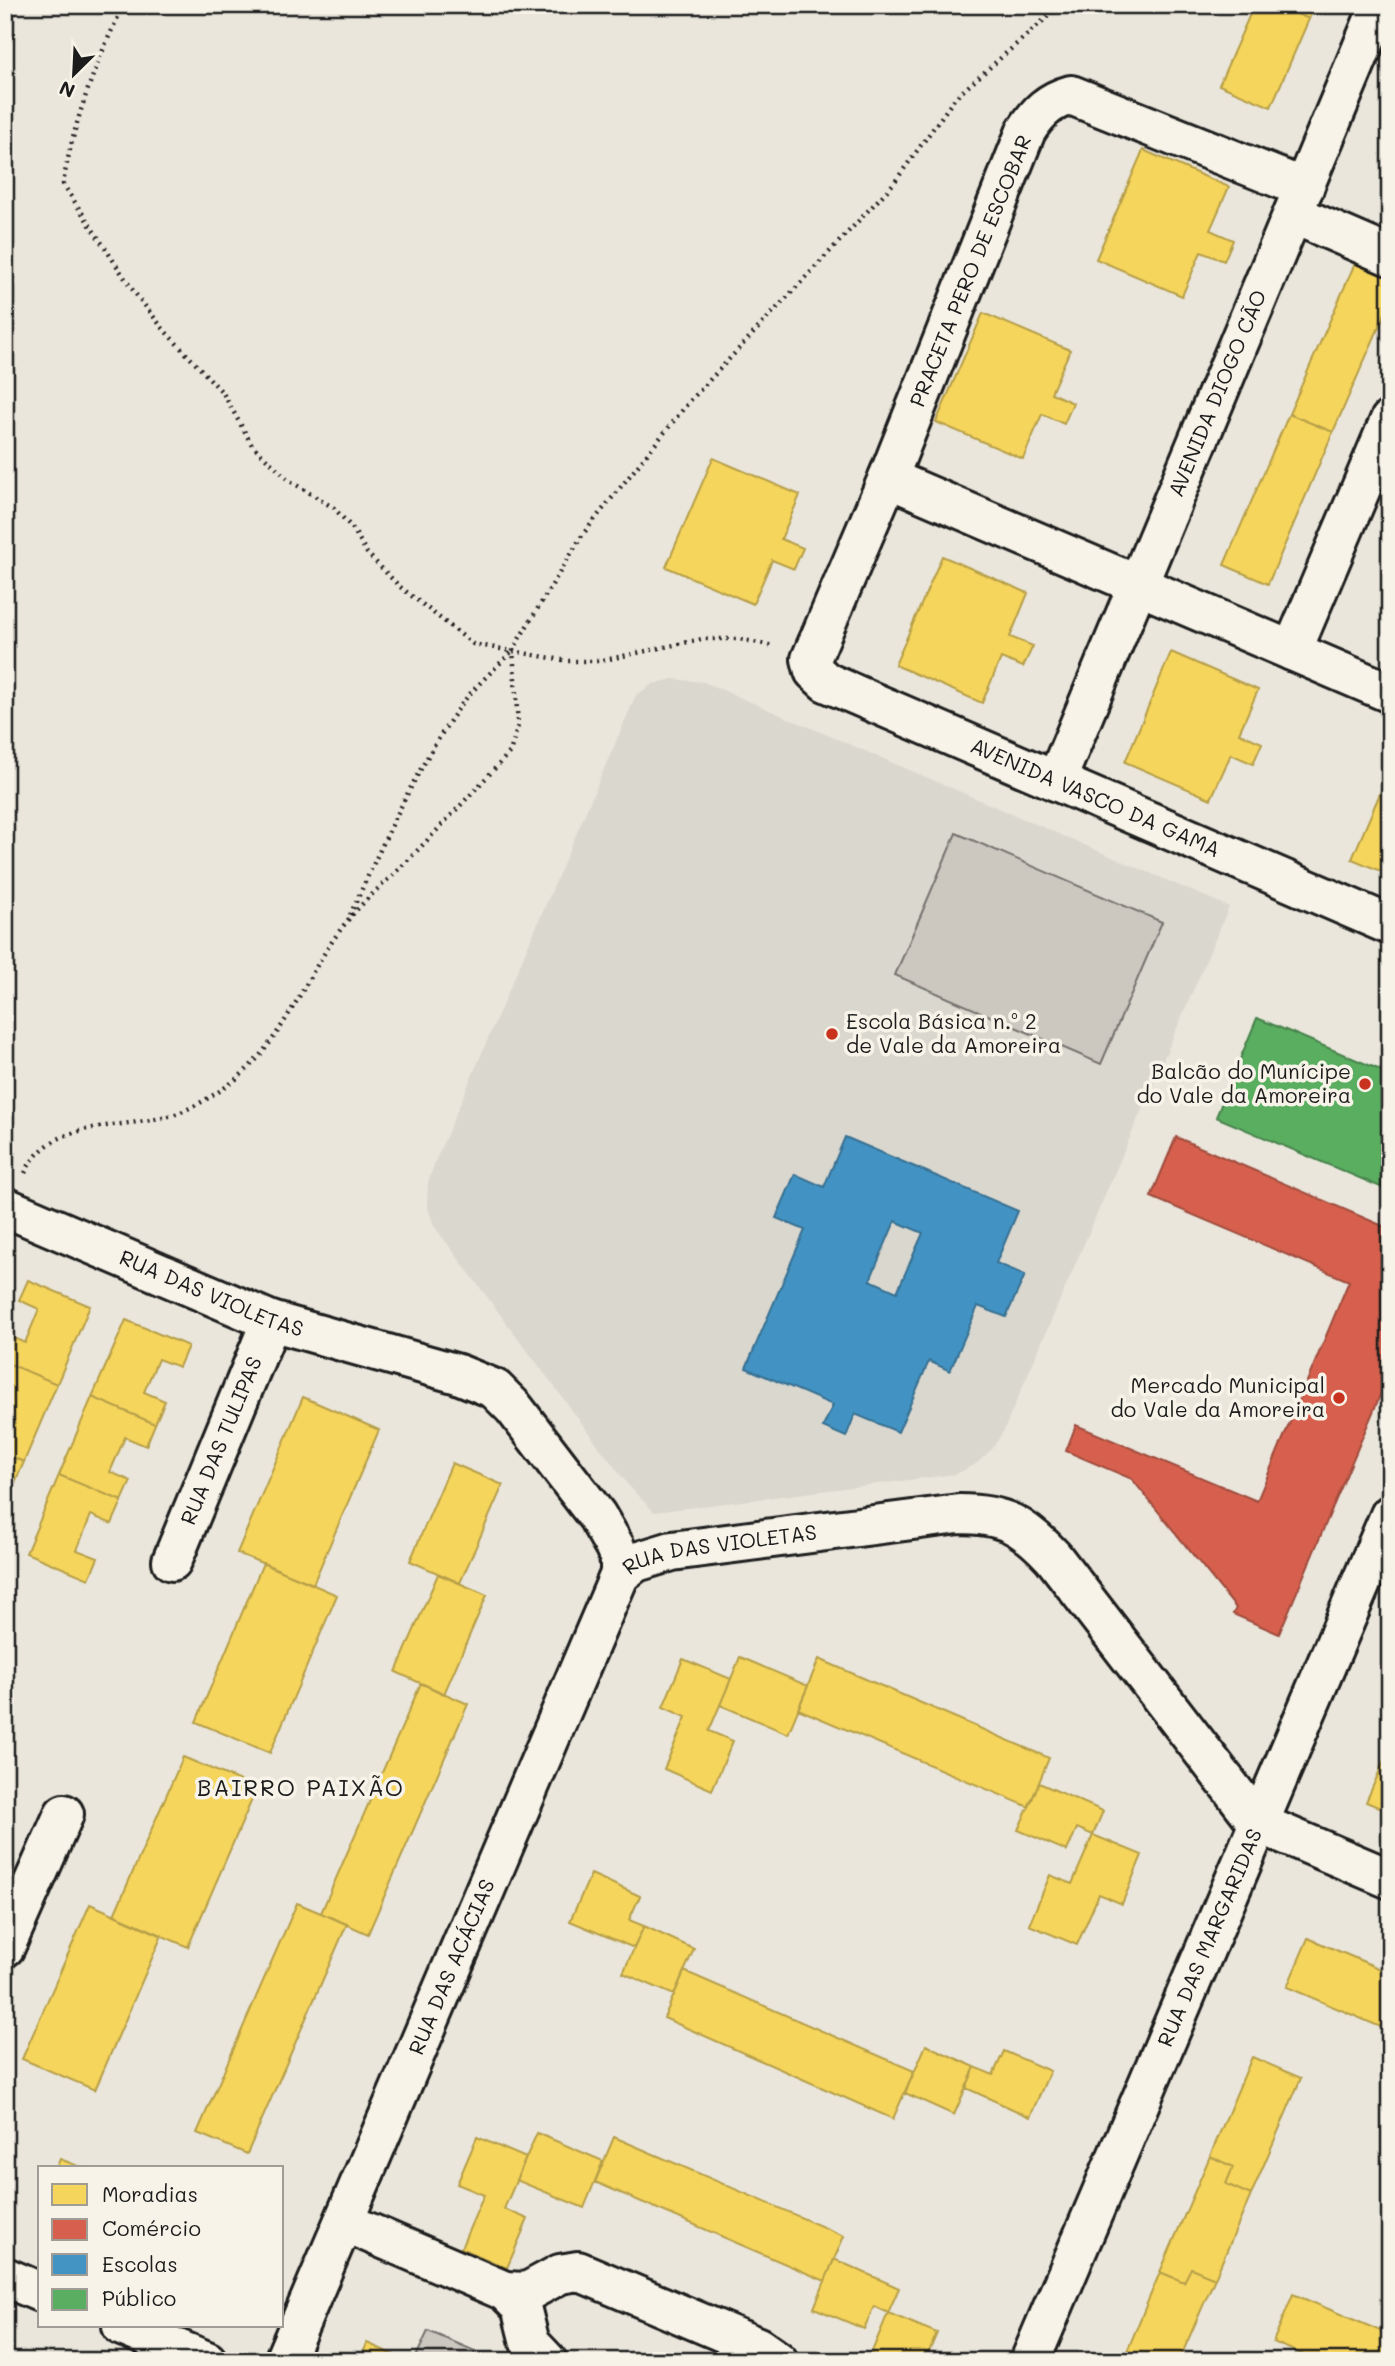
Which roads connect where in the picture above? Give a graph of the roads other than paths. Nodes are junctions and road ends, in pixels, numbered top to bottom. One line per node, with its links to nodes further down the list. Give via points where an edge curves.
1 (1380, 5): 2 (street, AVENIDA DIOGO CÃO)
2 (1299, 201): 3 (street, PRACETA PERO DE ESCOBAR); 5 (street, PRACETA PERO DE ESCOBAR, via 1071,95 1053,100 1026,131); 6 (street, AVENIDA DIOGO CÃO)
3 (1390, 256)
4 (1390, 420): 7 (street)
5 (888, 478): 6 (street); 8 (street, PRACETA PERO DE ESCOBAR)
6 (1138, 585): 7 (street); 10 (street, AVENIDA DIOGO CÃO)
7 (1292, 651): 9 (street)
8 (811, 659): 10 (street, AVENIDA VASCO DA GAMA, via 826,682)
9 (1390, 693)
10 (1056, 781): 11 (street, AVENIDA VASCO DA GAMA)
11 (1390, 925)
12 (6, 1211): 13 (street, RUA DAS VIOLETAS)
13 (271, 1321): 15 (street, RUA DAS TULIPAS); 16 (street, RUA DAS VIOLETAS, via 458,1374 495,1389 597,1516 615,1547)
14 (1390, 1515): 18 (street, RUA DAS MARGARIDAS)
15 (172, 1560)
16 (620, 1574): 18 (street, RUA DAS VIOLETAS, via 636,1562 692,1548 959,1514 987,1514 1012,1522 1053,1557); 21 (street, RUA DAS ACÁCIAS)
17 (64, 1814): 20 (street)
18 (1258, 1823): 19 (street); 30 (street, RUA DAS MARGARIDAS)
19 (1390, 1880)
20 (5, 1947)
21 (344, 2221): 24 (street); 27 (street, RUA DAS ACÁCIAS)
22 (5, 2277): 23 (street)
23 (38, 2291)
24 (505, 2291): 28 (street, via 521,2306 530,2343); 29 (street, via 527,2292 560,2274 578,2272 758,2347)
25 (127, 2328): 26 (street)
26 (207, 2361)
27 (284, 2361)
28 (547, 2361)
29 (778, 2361)
30 (1030, 2361)

